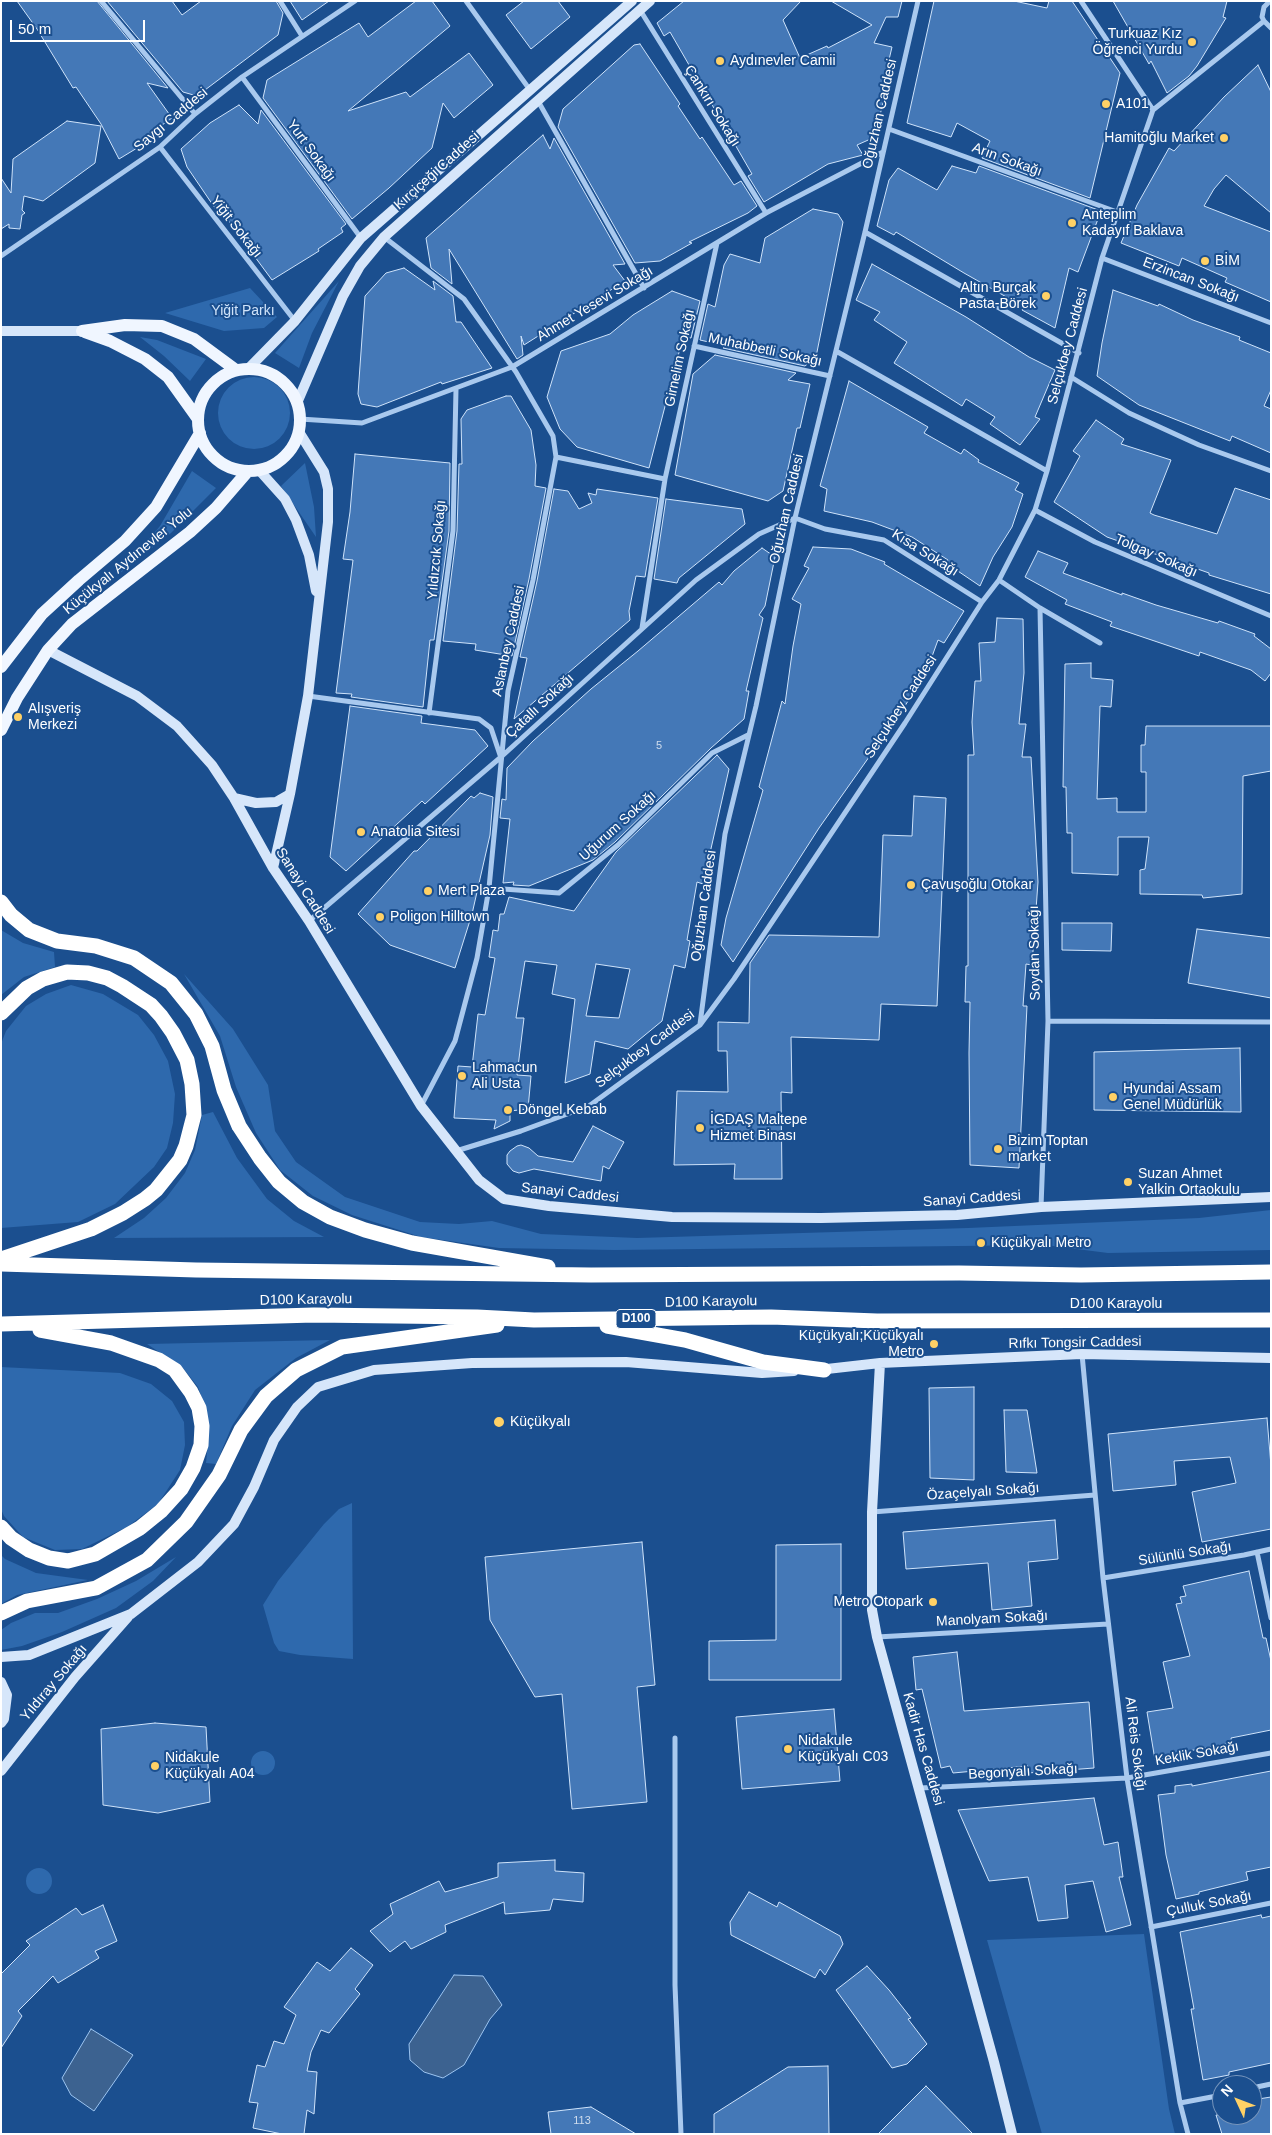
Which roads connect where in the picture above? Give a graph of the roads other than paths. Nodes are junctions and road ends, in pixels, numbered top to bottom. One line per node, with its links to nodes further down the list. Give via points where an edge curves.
1 (102, 1): 18 (street)
2 (280, 1): 13 (street)
3 (355, 1): 13 (street, Saygı Caddesi)
4 (466, 1): 15 (street)
5 (632, 1): 15 (main road, Kırçiçeği Caddesi)
6 (650, 1): 10 (main road, Kırçiçeği Caddesi)
7 (918, 1): 19 (street, Oğuzhan Caddesi)
8 (1081, 1): 17 (street)
9 (1270, 1): 11 (street, via 1264,6)
10 (640, 10): 16 (main road, Kırçiçeği Caddesi); 23 (street, Çankırı Sokağı)
11 (1264, 22): 12 (street); 17 (street)
12 (1271, 28)
13 (302, 36): 14 (street, Saygı Caddesi)
14 (242, 77): 18 (street, Saygı Caddesi); 26 (street, Yurt Sokağı)
15 (530, 90): 26 (main road, Kırçiçeği Caddesi)
16 (537, 100): 25 (main road, Kırçiçeği Caddesi); 30 (street)
17 (1153, 110): 22 (street, Selçukbey Caddesi)
18 (194, 114): 20 (street, Saygı Caddesi)
19 (889, 129): 21 (street, Oğuzhan Caddesi); 22 (street, Arın Sokağı)
20 (160, 147): 28 (street, Saygı Caddesi); 31 (street, Yiğit Sokağı)
21 (883, 152): 23 (street, Ahmet Yesevi Sokağı); 24 (street, Oğuzhan Caddesi)
22 (1117, 212): 29 (street, Selçukbey Caddesi)
23 (766, 213): 27 (street, Ahmet Yesevi Sokağı)
24 (865, 232): 36 (street, Oğuzhan Caddesi); 37 (street)
25 (384, 237): 38 (street, Aslanbey Caddesi, via 464,299); 43 (main road, Kırçiçeği Caddesi, via 360,266 343,296)
26 (361, 238): 31 (main road, Kırçiçeği Caddesi)
27 (717, 243): 30 (street, Ahmet Yesevi Sokağı); 35 (street, Girnelim Sokağı)
28 (1, 256)
29 (1102, 258): 32 (street, Erzincan Sokağı); 37 (street, Selçukbey Caddesi)
30 (644, 288): 38 (street, Ahmet Yesevi Sokağı)
31 (294, 321): 39 (main road, Kırçiçeği Caddesi)
32 (1271, 323)
33 (1, 331): 34 (main road)
34 (82, 331): 39 (main road, via 125,325 162,326 194,339); 44 (main road, via 110,340 145,358 168,377)
35 (694, 346): 40 (street, Muhabbetli Sokağı); 51 (street, Girnelim Sokağı)
36 (836, 351): 40 (street, Oğuzhan Caddesi); 49 (street)
37 (1079, 353): 41 (street, Selçukbey Caddesi)
38 (512, 367): 42 (street, Ahmet Yesevi Sokağı); 47 (street, Aslanbey Caddesi, via 553,436)
39 (243, 369): 43 (main road, via 274,374 286,383); 44 (main road, via 224,375 210,388)
40 (830, 376): 53 (street, Oğuzhan Caddesi)
41 (1071, 378): 49 (street, Selçukbey Caddesi); 50 (street, via 1129,413 1199,445)
42 (456, 389): 45 (street, Ahmet Yesevi Sokağı, via 362,423); 64 (street, Yıldızcık Sokağı, via 453,531)
43 (297, 403): 45 (main road)
44 (198, 419): 46 (main road)
45 (300, 425): 48 (main road, via 296,443 288,453 275,464); 55 (main road, via 324,472 328,489 326,547)
46 (200, 433): 48 (main road, via 214,457 227,466); 62 (main road, Küçükyalı Aydınevler Yolu, via 156,507 125,542 42,614)
47 (556, 456): 51 (street); 67 (street, Aslanbey Caddesi, via 508,691)
48 (253, 471): 55 (main road, via 285,499 296,520 309,555); 61 (main road, Küçükyalı Aydınevler Yolu, via 190,532 72,624)
49 (1047, 471): 52 (street, Selçukbey Caddesi)
50 (1271, 471)
51 (665, 479): 59 (street, Girnelim Sokağı)
52 (1035, 510): 54 (street, Selçukbey Caddesi); 58 (street, Tolgay Sokağı, via 1095,542)
53 (795, 518): 56 (street, Kısa Sokağı, via 826,529 884,540); 59 (street, Çatallı Sokağı, via 759,534 696,580); 66 (street, Oğuzhan Caddesi)
54 (999, 580): 56 (street, Selçukbey Caddesi); 57 (street)
55 (318, 600): 63 (main road)
56 (982, 602): 77 (street, Selçukbey Caddesi, via 900,731)
57 (1040, 608): 60 (street); 75 (street, Soydan Sokağı)
58 (1271, 616)
59 (642, 628): 67 (street, Çatallı Sokağı)
60 (1100, 642)
61 (48, 650): 65 (main road, Küçükyalı Aydınevler Yolu); 69 (main road, Sanayi Caddesi, via 137,696 177,726 212,765)
62 (1, 667)
63 (308, 696): 64 (street); 68 (main road)
64 (430, 713): 67 (street, via 479,719 491,728)
65 (1, 730)
66 (748, 735): 71 (street, Uğurum Sokağı, via 712,753 618,845 559,893); 77 (street, Oğuzhan Caddesi, via 725,834)
67 (501, 758): 71 (street, Aslanbey Caddesi); 73 (street, Çatallı Sokağı)
68 (290, 794): 69 (main road, via 276,802 256,803); 70 (main road)
69 (234, 798): 70 (main road, Sanayi Caddesi)
70 (273, 868): 73 (main road, Sanayi Caddesi)
71 (490, 888): 78 (street, Aslanbey Caddesi, via 477,958 455,1041)
72 (1, 902): 85 (highway, via 29,930 134,958 171,983 196,1014 212,1046 224,1090 239,1126 279,1182 303,1202 330,1217 412,1243)
73 (309, 921): 78 (main road, Sanayi Caddesi)
74 (1, 1013): 82 (highway, via 27,988 67,972 107,978 150,1005 177,1040 188,1066 194,1115 180,1160 145,1199 91,1228)
75 (1048, 1021): 76 (street); 81 (street, Soydan Sokağı)
76 (1271, 1022)
77 (700, 1025): 79 (street, Selçukbey Caddesi, via 588,1106)
78 (421, 1106): 79 (main road, Sanayi Caddesi)
79 (455, 1151): 81 (main road, Sanayi Caddesi, via 479,1180 504,1200 549,1206 672,1217 820,1218 957,1215)
80 (1271, 1197): 81 (main road, Sanayi Caddesi)
81 (1041, 1207)
82 (1, 1259)
83 (1, 1264): 85 (highway, D100 Karayolu)
84 (1271, 1272): 85 (highway, D100 Karayolu)
85 (591, 1275)
86 (534, 1320): 87 (highway, D100 Karayolu / D100); 89 (highway, D100 Karayolu / D100, via 314,1315); 100 (highway, via 342,1347 296,1370 266,1396 241,1430 220,1475 186,1522 147,1560 96,1588 27,1601)
87 (576, 1320): 88 (highway, D100 Karayolu / D100, via 771,1317 877,1321); 93 (highway, via 684,1340 763,1362)
88 (1271, 1320)
89 (1, 1324): 96 (highway, via 111,1343 159,1360 176,1370 191,1392 199,1408 202,1426 201,1444 181,1489 140,1528 95,1554 68,1561 49,1558 29,1550)
90 (1082, 1354): 91 (main road, Rıfkı Tongsir Caddesi); 92 (main road, Rıfkı Tongsir Caddesi); 94 (street, Ali Reis Sokağı)
91 (1271, 1358)
92 (880, 1363): 93 (main road, Rıfkı Tongsir Caddesi); 95 (main road, Kadir Has Caddesi)
93 (824, 1370): 101 (main road, Rıfkı Tongsir Caddesi, via 762,1373 626,1362 472,1363 374,1370 344,1378 318,1388 297,1407 274,1440 234,1524 198,1562)
94 (1095, 1495): 95 (street, Özaçelyalı Sokağı); 99 (street, Ali Reis Sokağı)
95 (872, 1512): 104 (main road, Kadir Has Caddesi, via 872,1610)
96 (1, 1527)
97 (1271, 1549): 98 (street, Sülünlü Sokağı)
98 (1257, 1552): 99 (street, Sülünlü Sokağı); 102 (street)
99 (1103, 1578): 103 (street, Ali Reis Sokağı)
100 (1, 1613)
101 (131, 1614): 105 (main road, via 29,1655); 110 (main road, Yıldıray Sokağı)
102 (1271, 1618)
103 (1108, 1624): 104 (street, Manolyam Sokağı); 111 (street, Ali Reis Sokağı)
104 (877, 1637): 112 (main road, Kadir Has Caddesi)
105 (1, 1657)
106 (1, 1682): 107 (main road, via 7,1696)
107 (1, 1723)
108 (675, 1738): 117 (street, via 675,1985)
109 (1271, 1753): 111 (street, Keklik Sokağı)
110 (1, 1771)
111 (1127, 1778): 112 (street, Begonyalı Sokağı); 114 (street, Ali Reis Sokağı)
112 (920, 1788): 118 (main road, Kadir Has Caddesi)
113 (1271, 1903): 114 (street, Çulluk Sokağı)
114 (1151, 1927): 116 (street, Ali Reis Sokağı)
115 (1212, 2096): 116 (street)
116 (1180, 2104): 119 (street, Ali Reis Sokağı)
117 (681, 2134)
118 (1012, 2134)
119 (1188, 2134)

